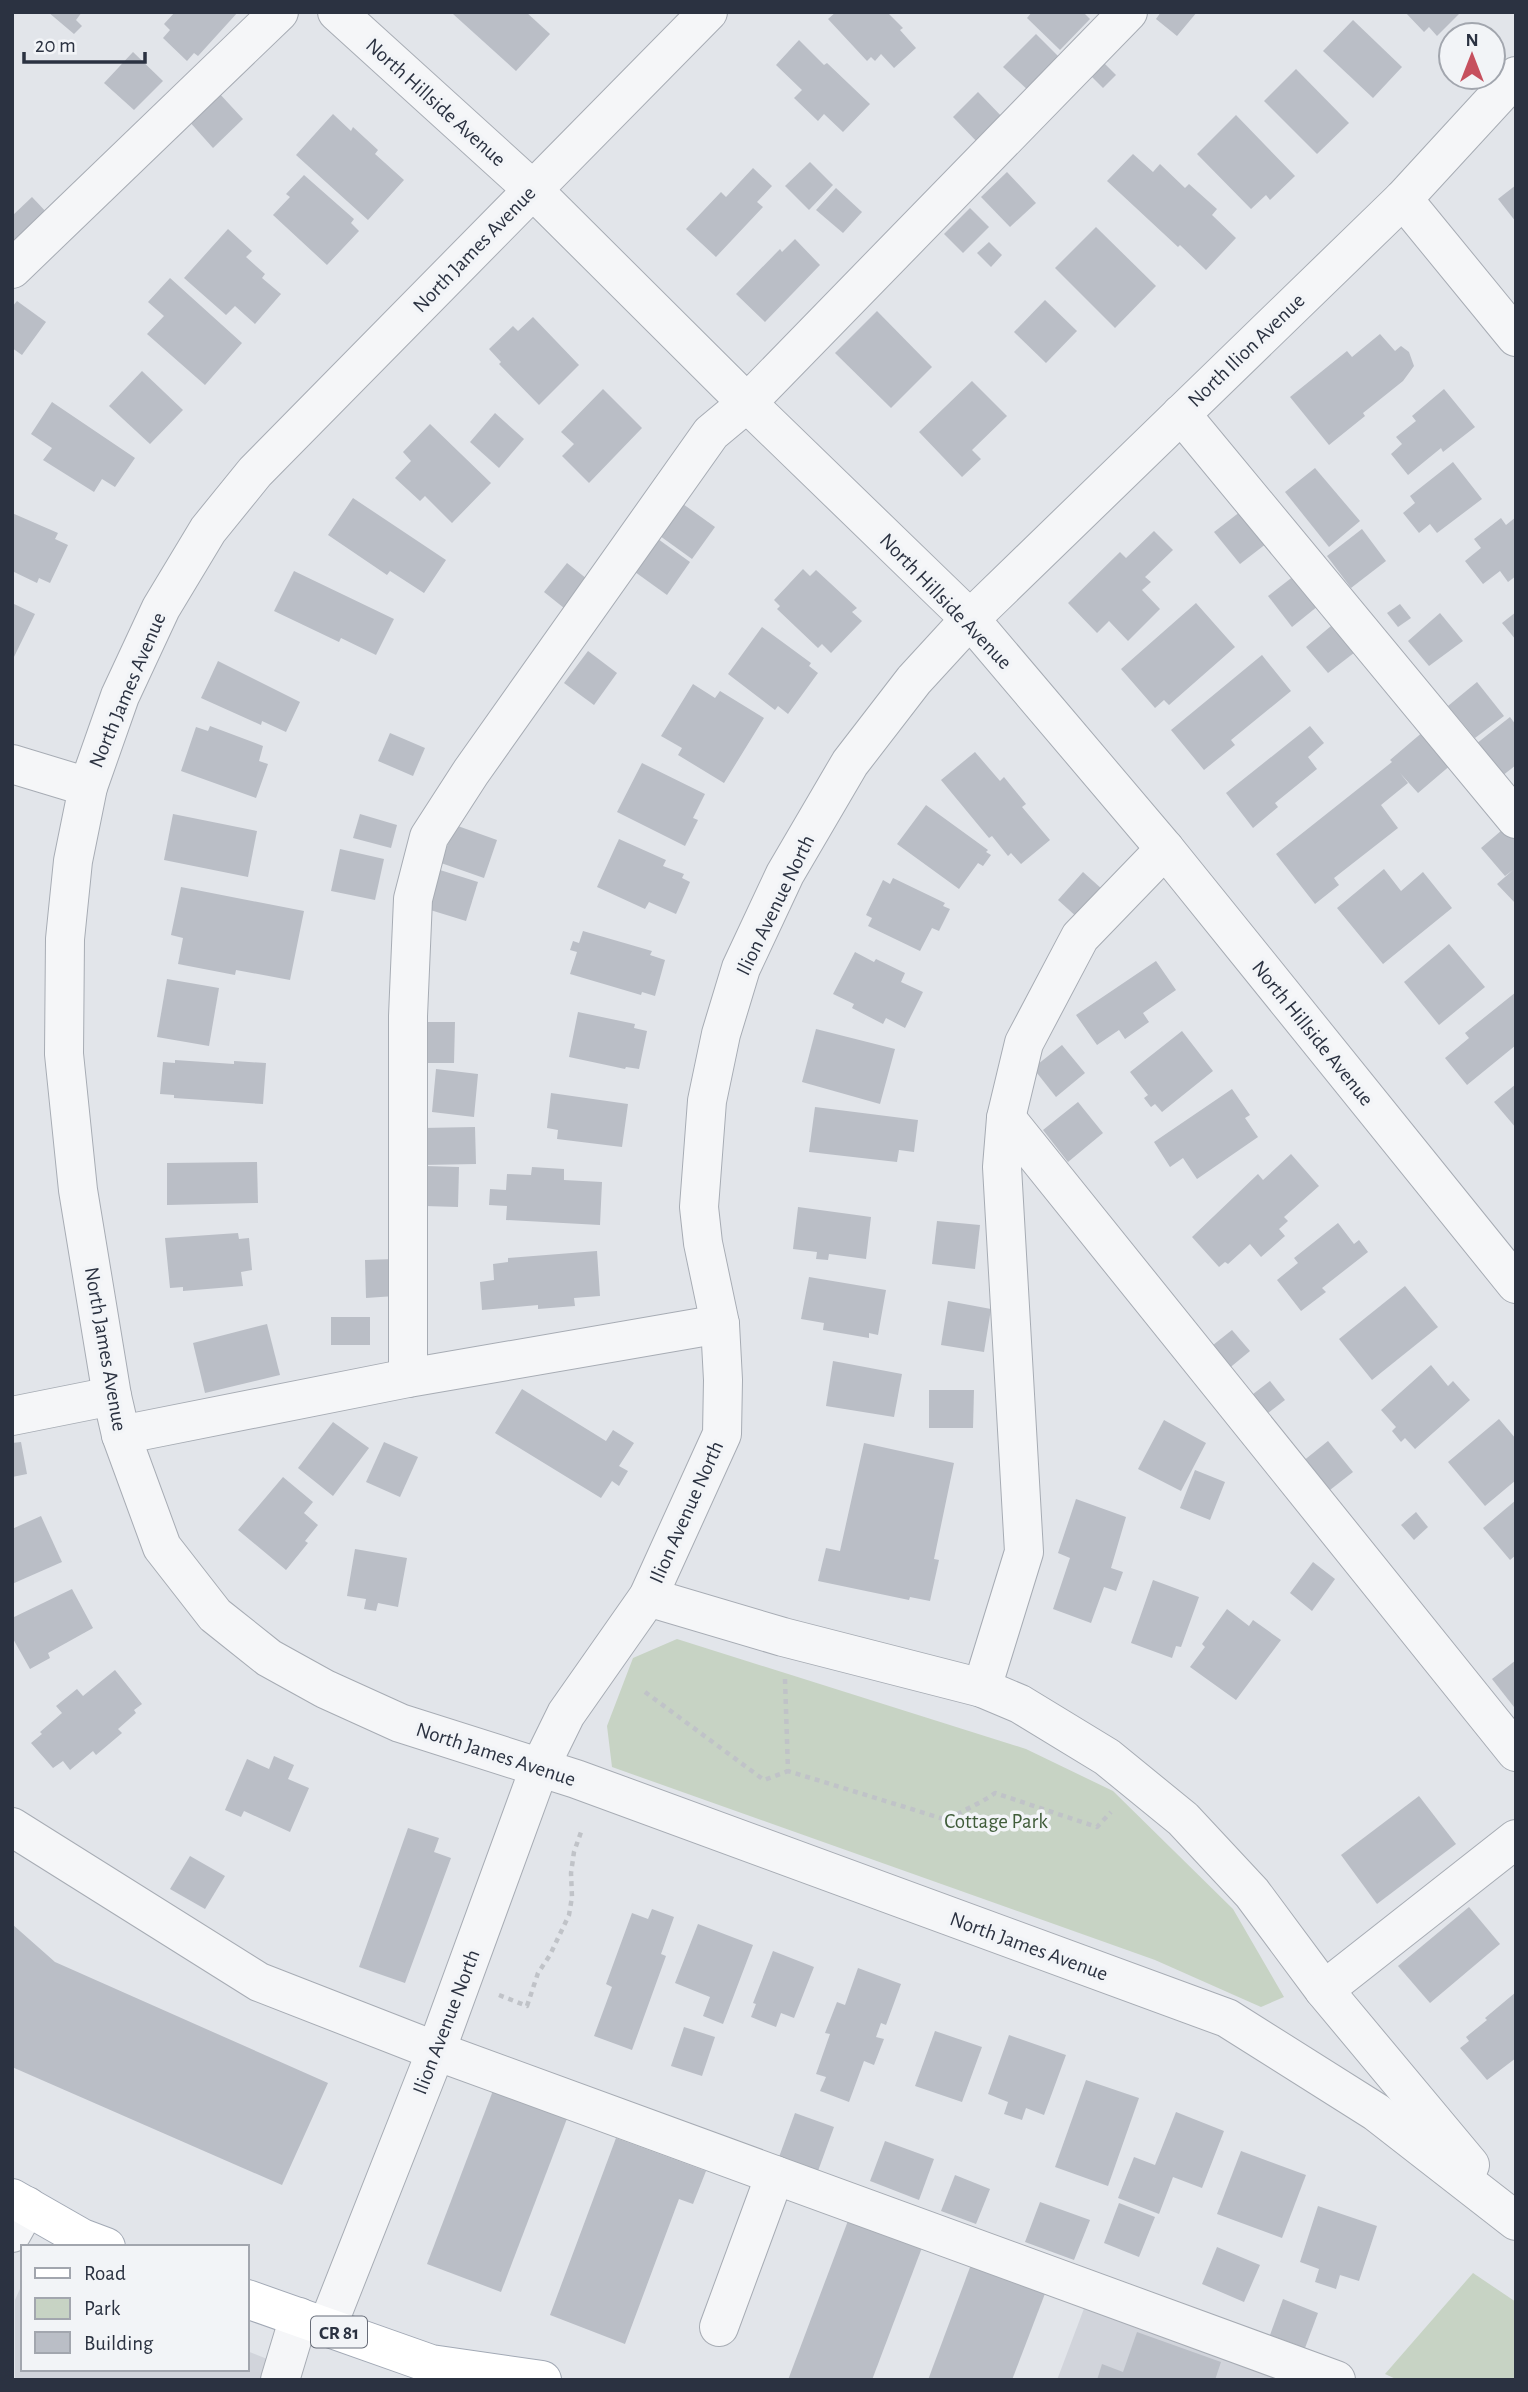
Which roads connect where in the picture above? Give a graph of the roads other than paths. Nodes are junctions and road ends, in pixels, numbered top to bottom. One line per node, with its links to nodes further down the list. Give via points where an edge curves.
1 (279, 12): 8 (street)
2 (337, 12): 6 (street, North Hillside Avenue)
3 (708, 12): 6 (street, North James Avenue)
4 (1128, 12): 10 (street)
5 (1516, 76): 7 (street, North Ilion Avenue)
6 (532, 189): 10 (street, North Hillside Avenue); 14 (street, North James Avenue, via 255,472 208,530 161,608 120,696)
7 (1403, 198): 9 (street); 11 (street, North Ilion Avenue)
8 (12, 269)
9 (1516, 337)
10 (747, 403): 12 (street, North Hillside Avenue); 20 (street, via 711,433 429,837 413,899 408,1016)
11 (1181, 414): 12 (street, North Ilion Avenue); 15 (street)
12 (970, 619): 16 (street, North Hillside Avenue); 19 (street, Ilion Avenue North, via 914,680 850,763 785,874 741,968 710,1087 701,1163 703,1243)
13 (12, 764): 14 (street)
14 (88, 787): 21 (street, North James Avenue, via 73,861 65,939 64,1054 78,1190)
15 (1516, 819)
16 (1166, 849): 17 (street, via 1080,937 1024,1043); 18 (street, North Hillside Avenue)
17 (1006, 1118): 25 (street, via 1002,1167 1024,1552); 26 (street)
18 (1516, 1284)
19 (720, 1324): 20 (street); 24 (street, Ilion Avenue North, via 722,1434)
20 (408, 1378): 23 (street)
21 (112, 1396): 22 (street); 23 (street, North James Avenue)
22 (12, 1416)
23 (121, 1435): 27 (street, North James Avenue, via 162,1547 215,1615 269,1658 325,1689 400,1723)
24 (648, 1597): 25 (street, North James Avenue); 27 (street, Ilion Avenue North, via 566,1714)
25 (982, 1688): 30 (street, North James Avenue, via 1020,1704 1107,1757 1184,1819 1252,1893)
26 (1516, 1752)
27 (540, 1769): 31 (street, Ilion Avenue North); 34 (street, North James Avenue, via 1227,2018 1376,2112)
28 (12, 1826): 31 (street, via 259,1982)
29 (1516, 1839): 30 (street)
30 (1324, 1990): 34 (street, North James Avenue)
31 (436, 2052): 32 (street); 37 (street, Ilion Avenue North)
32 (775, 2175): 38 (street); 42 (street)
33 (17, 2212): 35 (main road)
34 (1516, 2221)
35 (101, 2245)
36 (248, 2299): 37 (main road, CR 81)
37 (313, 2322): 39 (main road, CR 81); 40 (street, Ilion Avenue North)
38 (719, 2328)
39 (442, 2372): 41 (main road, CR 81)
40 (279, 2380)
41 (542, 2380)
42 (1336, 2380)

